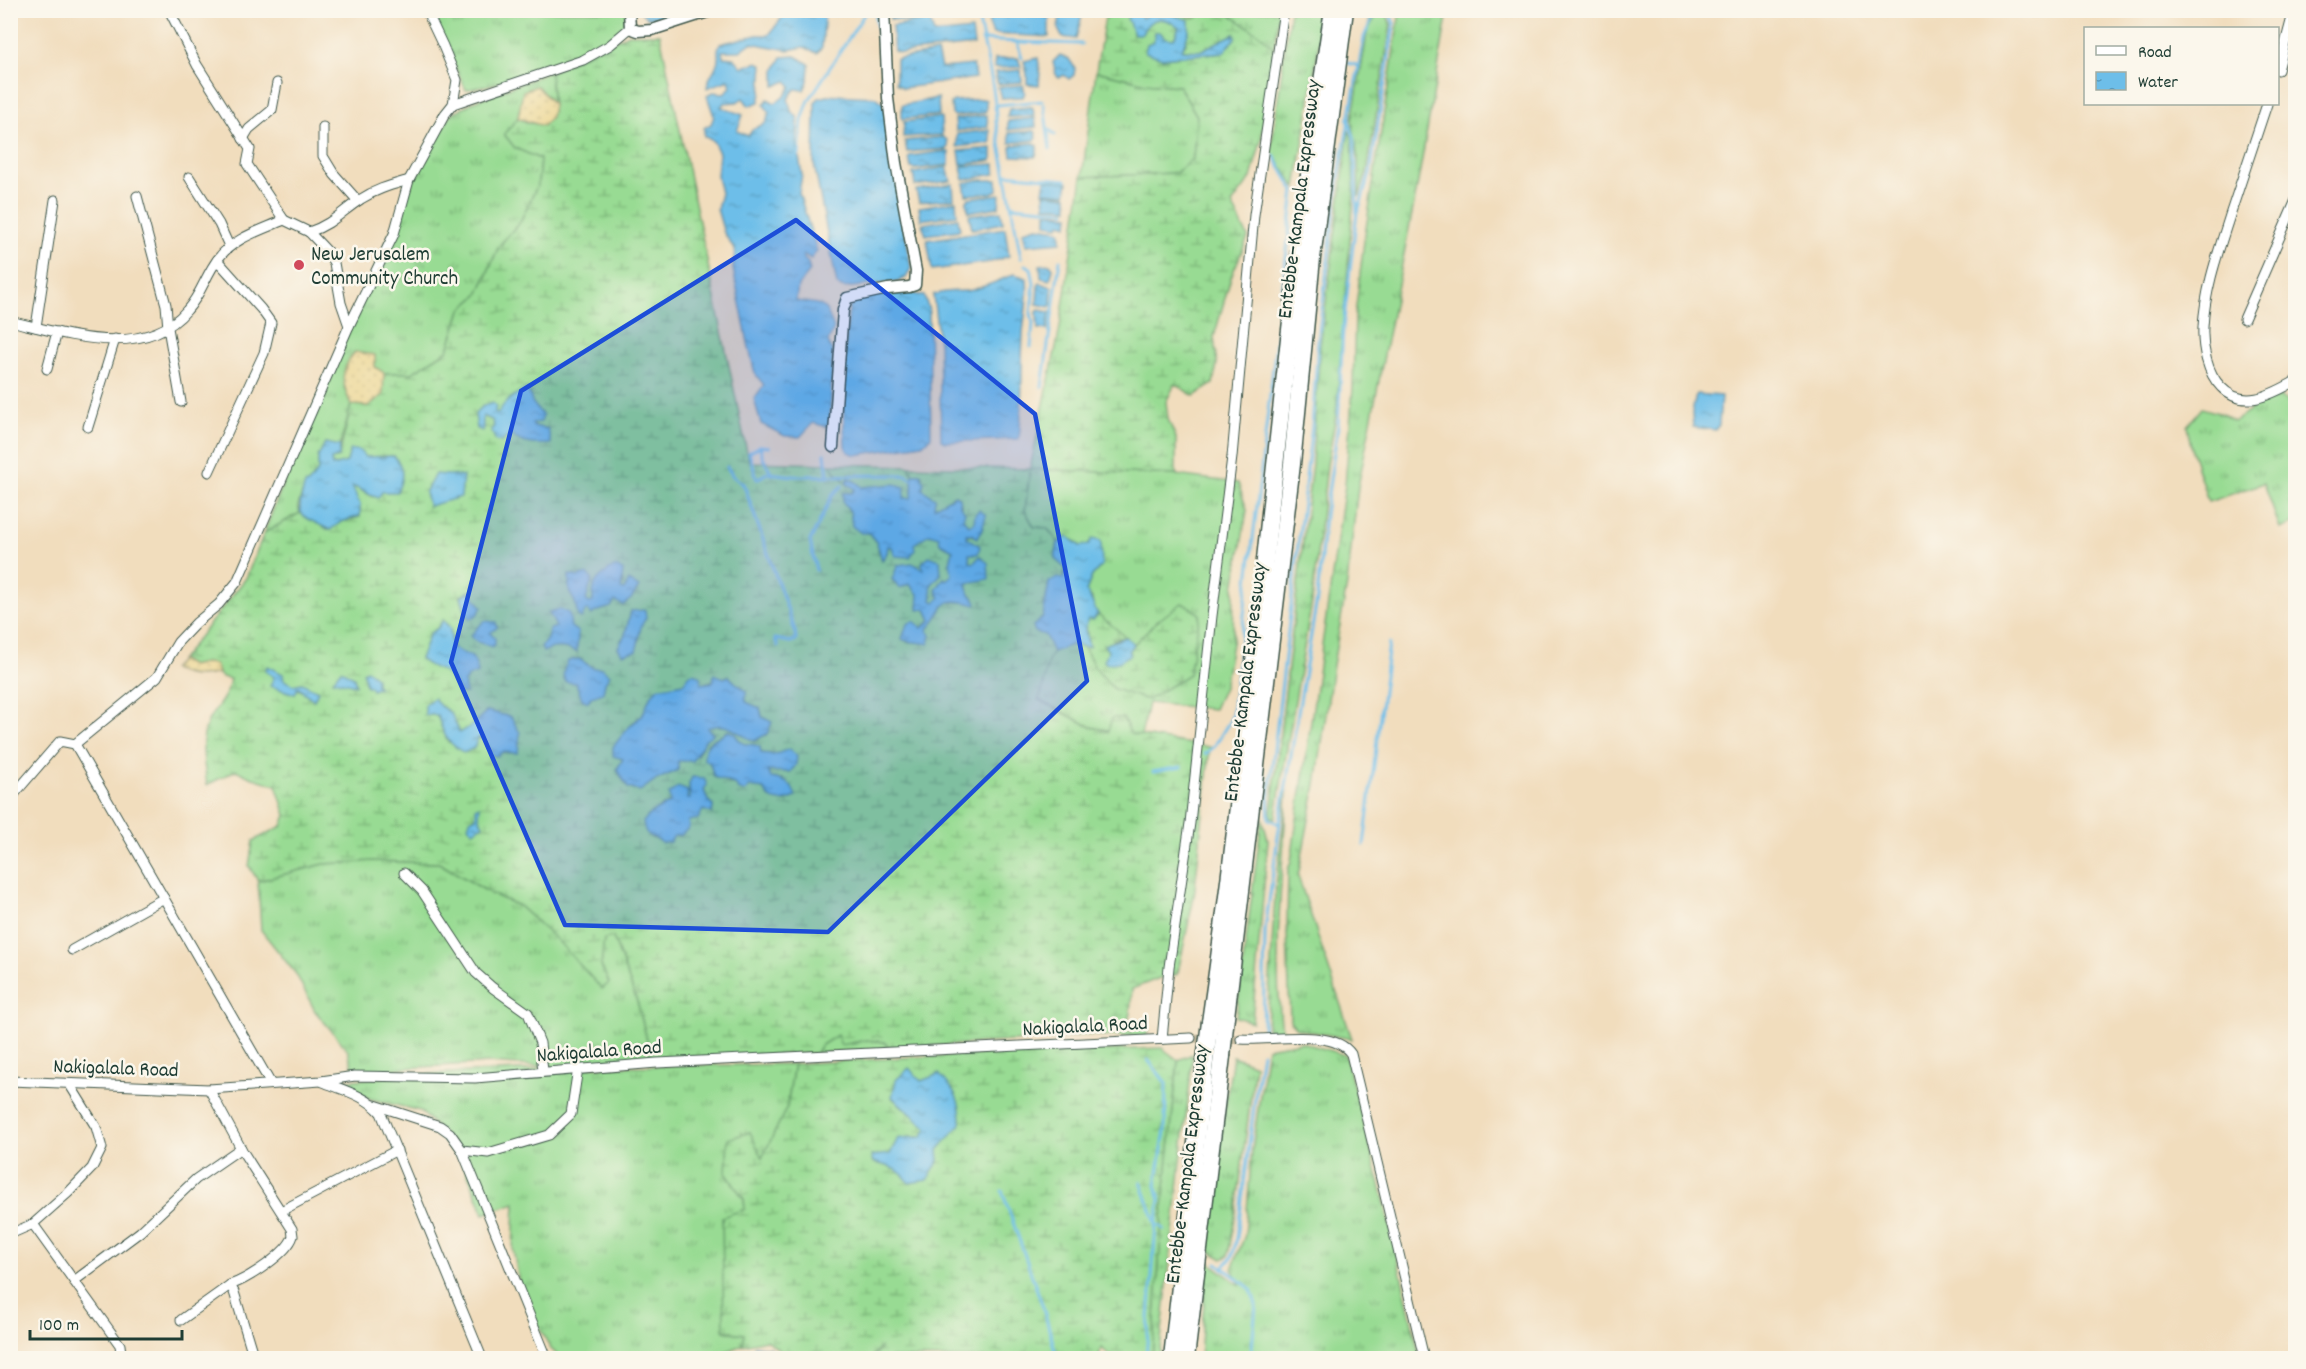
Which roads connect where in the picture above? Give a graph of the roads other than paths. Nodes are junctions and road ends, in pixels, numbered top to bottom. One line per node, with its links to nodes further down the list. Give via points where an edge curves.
1 (169, 10): 16 (street, via 197,65)
2 (426, 10): 13 (street, via 457,80)
3 (629, 10): 10 (street)
4 (714, 10): 10 (street, via 652,30)
5 (884, 10): 38 (street, via 888,99 916,271 915,285 847,298)
6 (1284, 10): 47 (street, via 1254,215 1232,457)
7 (1333, 10): 45 (highway, via 1293,292)
8 (1345, 10): 45 (highway, Entebbe–Kampala Expressway, via 1311,270 1292,464)
9 (2294, 10): 11 (street)
10 (630, 28): 13 (street, via 583,60)
11 (2279, 63)
12 (278, 83): 16 (street, via 273,110 249,129)
13 (453, 104): 18 (street)
14 (2267, 105): 35 (street, via 2212,270 2204,341 2215,380 2236,398 2255,399)
15 (323, 128): 22 (street, via 323,156)
16 (243, 139): 23 (street, via 250,149 247,164)
17 (189, 177): 25 (street)
18 (409, 180): 22 (street, via 378,189); 29 (street, via 394,234)
19 (137, 196): 31 (street, via 166,305)
20 (55, 200): 30 (street)
21 (2295, 200): 27 (street)
22 (358, 201): 24 (street, via 325,226)
23 (284, 220): 24 (street); 25 (street)
24 (309, 232): 29 (street, via 334,263)
25 (229, 246): 26 (street)
26 (217, 260): 31 (street, via 188,310); 39 (street, via 271,323 264,353)
27 (2244, 319)
28 (10, 321): 30 (street)
29 (349, 326): 40 (street, via 237,582 178,642 157,677)
30 (36, 327): 32 (street)
31 (168, 328): 33 (street, via 132,339); 36 (street)
32 (57, 332): 33 (street); 34 (street)
33 (115, 339): 37 (street)
34 (47, 369)
35 (2295, 381)
36 (181, 402)
37 (88, 427)
38 (833, 447)
39 (209, 472)
40 (75, 744): 41 (street, via 60,741); 43 (street)
41 (10, 799)
42 (404, 873): 51 (street, via 422,891 476,973 528,1013 540,1043)
43 (164, 898): 44 (street); 55 (street)
44 (72, 950)
45 (1217, 1024): 49 (highway, Entebbe–Kampala Expressway, bridge)
46 (1191, 1038): 47 (street, Nakigalala Road)
47 (1162, 1039): 50 (street, Nakigalala Road)
48 (1241, 1039): 73 (street, via 1300,1037 1347,1047)
49 (1214, 1055): 71 (highway, Entebbe–Kampala Expressway); 72 (highway, Entebbe–Kampala Expressway)
50 (578, 1068): 51 (street, Nakigalala Road); 60 (street, via 571,1114 549,1135 488,1153)
51 (543, 1071): 53 (street, Nakigalala Road, via 475,1078 355,1076)
52 (10, 1081): 54 (street, Nakigalala Road)
53 (321, 1081): 55 (street, Nakigalala Road); 57 (street)
54 (70, 1084): 56 (street, Nakigalala Road); 62 (street, via 96,1127 102,1148 93,1168)
55 (271, 1084): 56 (street, Nakigalala Road)
56 (209, 1089): 58 (street)
57 (375, 1105): 59 (street); 60 (street, via 440,1126)
58 (241, 1148): 61 (street); 64 (street, via 196,1179 140,1232)
59 (397, 1150): 61 (street); 69 (street)
60 (462, 1150): 70 (street)
61 (281, 1211): 65 (street, via 292,1229 291,1242)
62 (33, 1224): 63 (street); 64 (street)
63 (10, 1234)
64 (74, 1281): 67 (street, via 120,1345 121,1353)
65 (230, 1285): 66 (street); 68 (street)
66 (181, 1320)
67 (116, 1359)
68 (254, 1359)
69 (482, 1359)
70 (547, 1359)
71 (1172, 1359)
72 (1186, 1359)
73 (1424, 1359)

